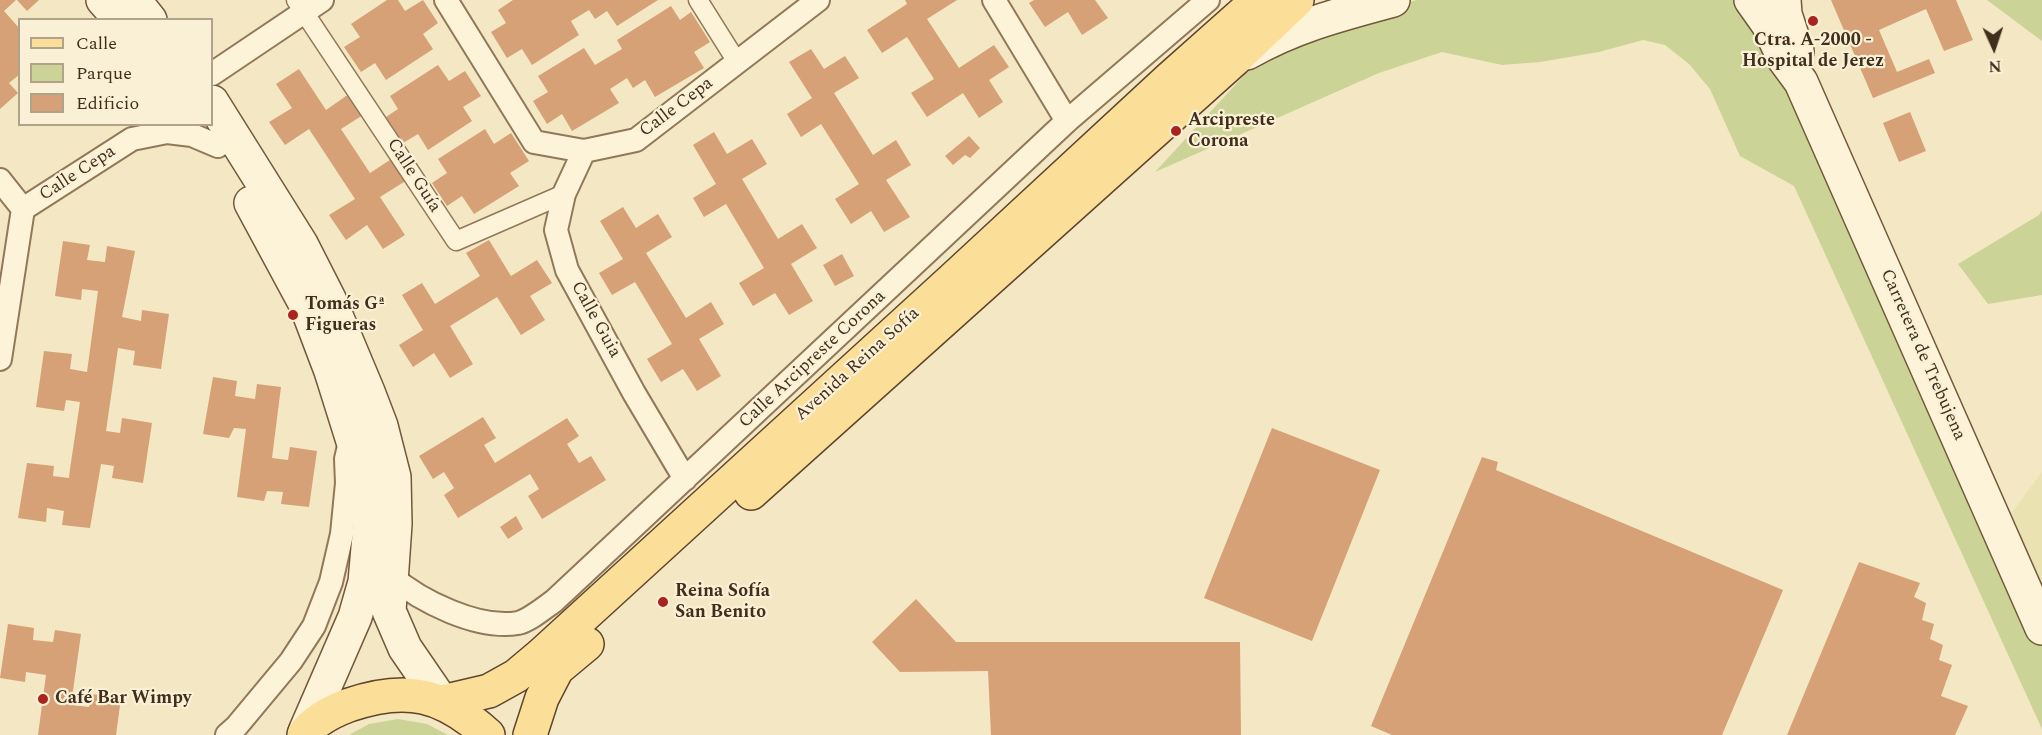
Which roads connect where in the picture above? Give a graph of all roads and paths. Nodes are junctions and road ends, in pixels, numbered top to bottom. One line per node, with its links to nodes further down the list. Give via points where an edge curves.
1 (103, 0): 14 (main road)
2 (134, 0): 15 (main road)
3 (446, 0): 24 (street, Calle Cepa, via 534,142)
4 (698, 0): 17 (street)
5 (818, 0): 17 (street, Calle Cepa)
6 (994, 0): 21 (street)
7 (1208, 0): 21 (street, Calle Arcipreste Corona)
8 (1258, 0): 33 (main road, Avenida Reina Sofía)
9 (1297, 0): 16 (main road, Avenida Reina Sofía)
10 (1394, 0): 16 (main road, via 1286,32)
11 (1751, 0): 19 (main road, Carretera de Trebujena)
12 (1784, 0): 19 (main road, Carretera de Trebujena)
13 (308, 4): 18 (street); 26 (street, Calle Guía, via 456,242)
14 (119, 18)
15 (148, 18)
16 (1235, 59): 39 (main road, Avenida Reina Sofía, via 557,669)
17 (736, 62): 24 (street, Calle Cepa, via 636,140)
18 (213, 73)
19 (1801, 82): 34 (main road, Carretera de Trebujena)
20 (213, 104): 31 (main road, via 301,244 329,299 378,418 394,477)
21 (1067, 121): 30 (street, Calle Arcipreste Corona)
22 (136, 132): 23 (street, Calle Cepa); 27 (street, Calle Cepa)
23 (211, 135): 29 (main road, via 306,305)
24 (584, 151): 26 (street, Calle Guia)
25 (0, 180): 27 (street)
26 (564, 194): 30 (street, Calle Guia, via 556,230 567,270)
27 (23, 209): 28 (street)
28 (0, 359)
29 (352, 433): 36 (main road, via 364,476 370,525 365,582 355,617); 37 (street, via 346,459 348,483 342,534 331,582 314,626 291,661)
30 (686, 479): 32 (street, Calle Arcipreste Corona)
31 (391, 576): 32 (street, Calle Arcipreste Corona, via 408,590 455,613 497,624 521,622 554,601); 35 (main road, via 389,611 405,648)
32 (570, 585): 33 (street)
33 (574, 625): 35 (main road, Avenida Reina Sofía, via 516,676 489,691)
34 (2042, 628)
35 (442, 702): 36 (main road, Avenida Reina Sofía, via 404,694 372,698 327,715); 38 (main road, Avenida Reina Sofía)
36 (303, 734)
37 (227, 735)
38 (488, 735)
39 (530, 735)

